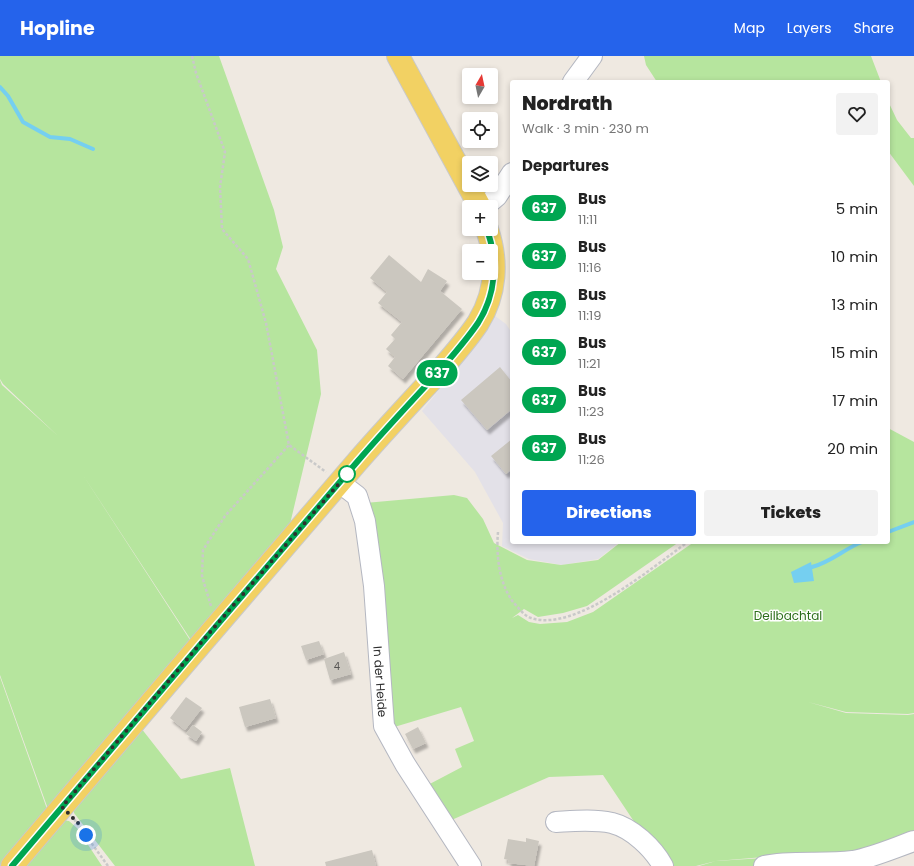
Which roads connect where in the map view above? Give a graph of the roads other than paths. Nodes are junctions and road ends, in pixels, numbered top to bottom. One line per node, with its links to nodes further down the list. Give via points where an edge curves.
1 (398, 56): 5 (main road)
2 (592, 56): 3 (street)
3 (574, 80)
4 (510, 176): 6 (street)
5 (476, 200)
6 (492, 200)
7 (490, 236): 8 (main road, via 495,273 490,298 478,323)
8 (340, 483): 11 (main road); 12 (street, In der Heide, via 357,496 365,521 374,586 384,726 405,764)
9 (556, 822): 13 (street, via 586,820 613,823 636,835)
10 (914, 841): 14 (street, via 851,861)
11 (12, 866)
12 (471, 866)
13 (663, 866)
14 (764, 866)

